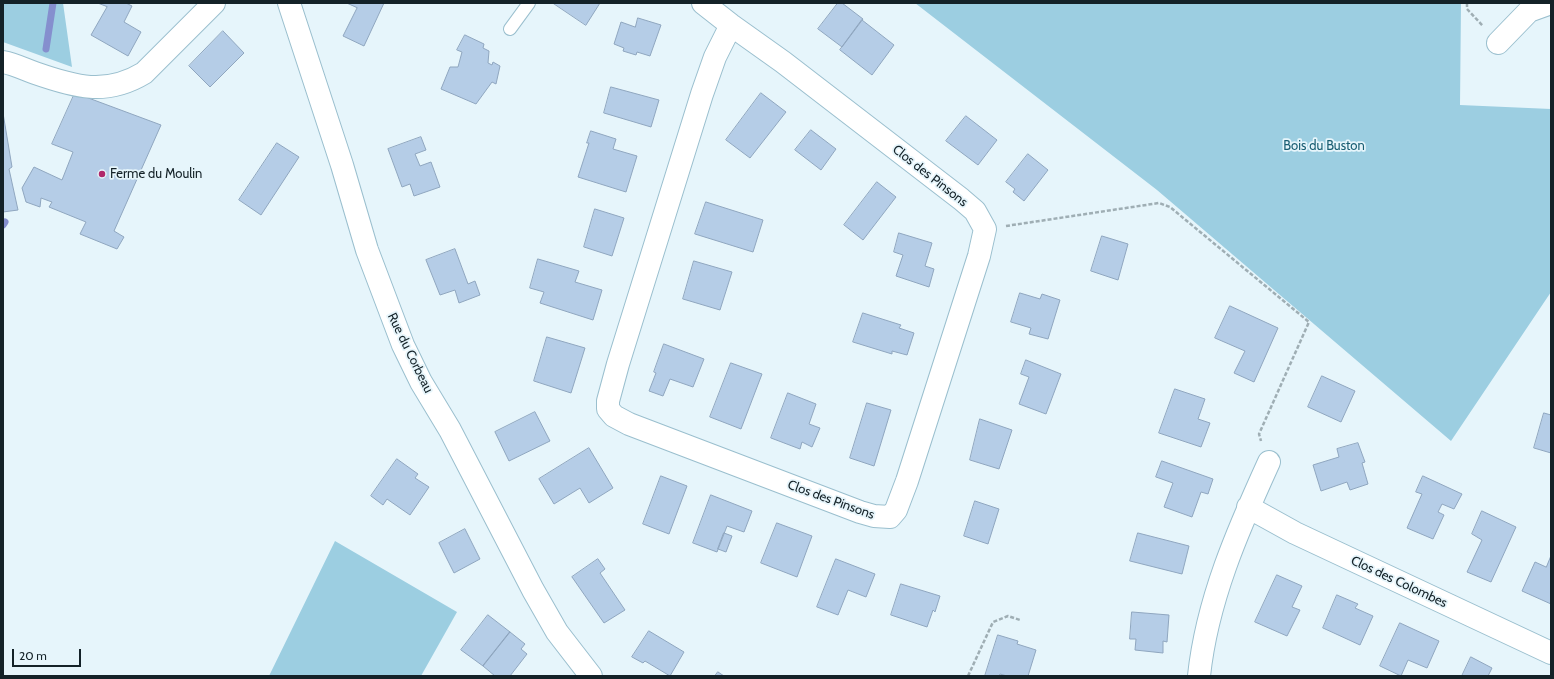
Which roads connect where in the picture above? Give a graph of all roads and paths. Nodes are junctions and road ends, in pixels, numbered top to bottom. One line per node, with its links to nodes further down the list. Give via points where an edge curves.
1 (214, 3): 10 (street, via 144,73 118,86 86,87)
2 (289, 3): 16 (street, Rue du Corbeau, via 353,199 367,250 403,345 533,590 557,632)
3 (529, 3): 8 (lane)
4 (703, 3): 7 (street, Clos des Pinsons)
5 (1467, 3): 9 (path, via 1467,9)
6 (1551, 3): 9 (street, via 1530,11)
7 (731, 25): 11 (street, Clos des Pinsons, via 961,199 974,211); 11 (street, Clos des Pinsons, via 715,57 702,94 618,364 608,405 614,416 860,512 890,517 896,510 907,481 979,256)
8 (510, 29)
9 (1498, 43)
10 (3, 62)
11 (985, 229): 12 (path, via 1159,203 1170,207 1309,322 1259,434)
12 (1269, 462): 13 (street)
13 (1248, 507): 15 (street, Clos des Colombes, via 1295,533); 18 (street, via 1225,565 1210,614)
14 (1020, 620): 17 (path, via 1008,616 993,622)
15 (1551, 653)
16 (591, 676)
17 (968, 676)
18 (1199, 676)

